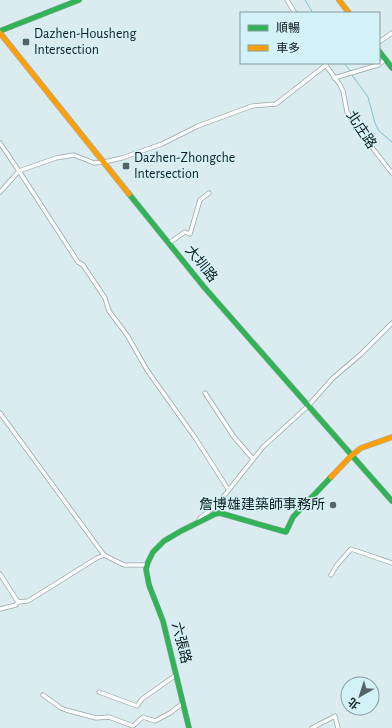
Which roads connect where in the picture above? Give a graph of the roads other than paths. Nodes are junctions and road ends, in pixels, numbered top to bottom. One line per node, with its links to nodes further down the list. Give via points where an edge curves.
1 (79, 0): 6 (street)
2 (287, 0): 4 (street)
3 (339, 0): 5 (street)
4 (294, 12)
5 (348, 12)
6 (0, 32): 17 (street, 大圳路)
7 (392, 33): 8 (street)
8 (380, 41)
9 (380, 52): 10 (street)
10 (386, 59): 13 (street); 14 (street)
11 (325, 64): 15 (street, 北庄路); 17 (street, via 276,104 252,106 198,126 162,144)
12 (379, 64): 15 (street)
13 (380, 64)
14 (392, 68)
15 (334, 78): 19 (street, 北庄路, via 343,90 347,112 356,127)
16 (0, 144): 18 (street)
17 (104, 162): 18 (street, via 92,162 69,155); 22 (street, 大圳路)
18 (19, 171): 20 (street); 30 (street, via 78,262 105,298 109,311 127,335 147,370)
19 (392, 173)
20 (0, 192)
21 (209, 193): 22 (street, via 200,200 190,234 184,232)
22 (169, 243): 25 (street, 大圳路)
23 (392, 323): 25 (street, via 333,378)
24 (205, 393): 29 (street, via 234,437)
25 (308, 406): 28 (street, 大圳路); 29 (street)
26 (0, 413): 33 (street)
27 (392, 437): 28 (street, via 361,448)
28 (351, 456): 31 (street, 大圳路); 32 (street, via 293,516 286,532 220,513)
29 (253, 459): 30 (street)
30 (228, 489): 32 (street, via 216,506 200,518)
31 (392, 502)
32 (198, 523): 35 (street, via 159,545)
33 (104, 556): 35 (street, via 124,565); 38 (street, via 36,597)
34 (392, 563): 37 (street, via 351,549 336,565)
35 (146, 565): 40 (street, 六張路, via 148,581 159,608)
36 (0, 574): 38 (street)
37 (331, 575)
38 (18, 602): 39 (street, via 16,606)
39 (0, 609)
40 (176, 675): 41 (street, via 142,699 137,706); 43 (street, 六張路)
41 (99, 692)
42 (43, 695): 43 (street, via 66,710 96,718 109,717 133,726 143,717 155,721)
43 (183, 703): 44 (street, 六張路)
44 (189, 728)
45 (312, 728): 46 (street, via 334,716)
46 (338, 728)

